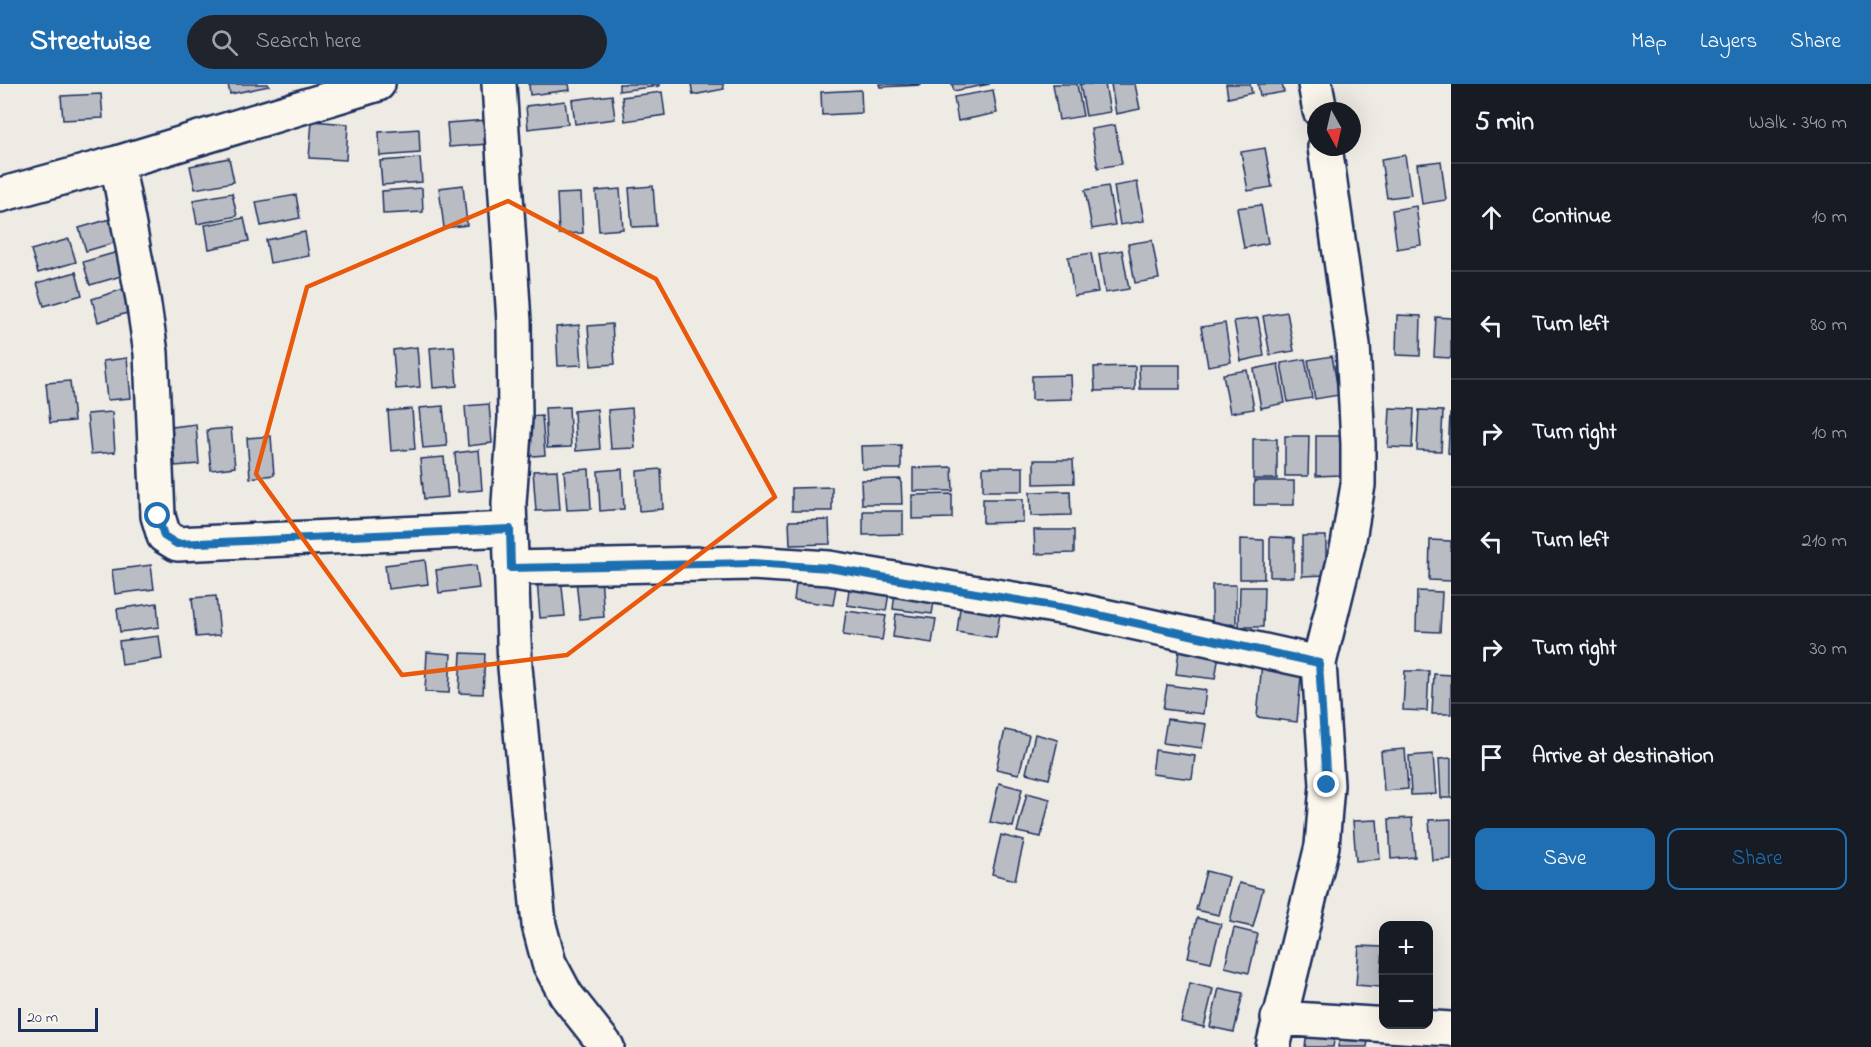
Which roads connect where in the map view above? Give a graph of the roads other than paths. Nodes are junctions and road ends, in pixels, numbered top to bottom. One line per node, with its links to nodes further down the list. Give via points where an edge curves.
1 (378, 84): 6 (street)
2 (499, 84): 8 (street, via 514,322)
3 (1316, 84): 4 (street)
4 (1319, 102)
5 (1326, 156): 10 (street, via 1353,345 1359,485)
6 (117, 163): 7 (street); 8 (street, via 151,353 158,516 164,536 177,544)
7 (0, 195)
8 (510, 529): 9 (street)
9 (511, 568): 10 (street, via 752,563 829,568 1071,609); 13 (street, via 539,925 549,963 566,995)
10 (1319, 663): 12 (street, via 1327,785 1322,846)
11 (1451, 1029): 12 (street)
12 (1276, 1032)
13 (607, 1047)

